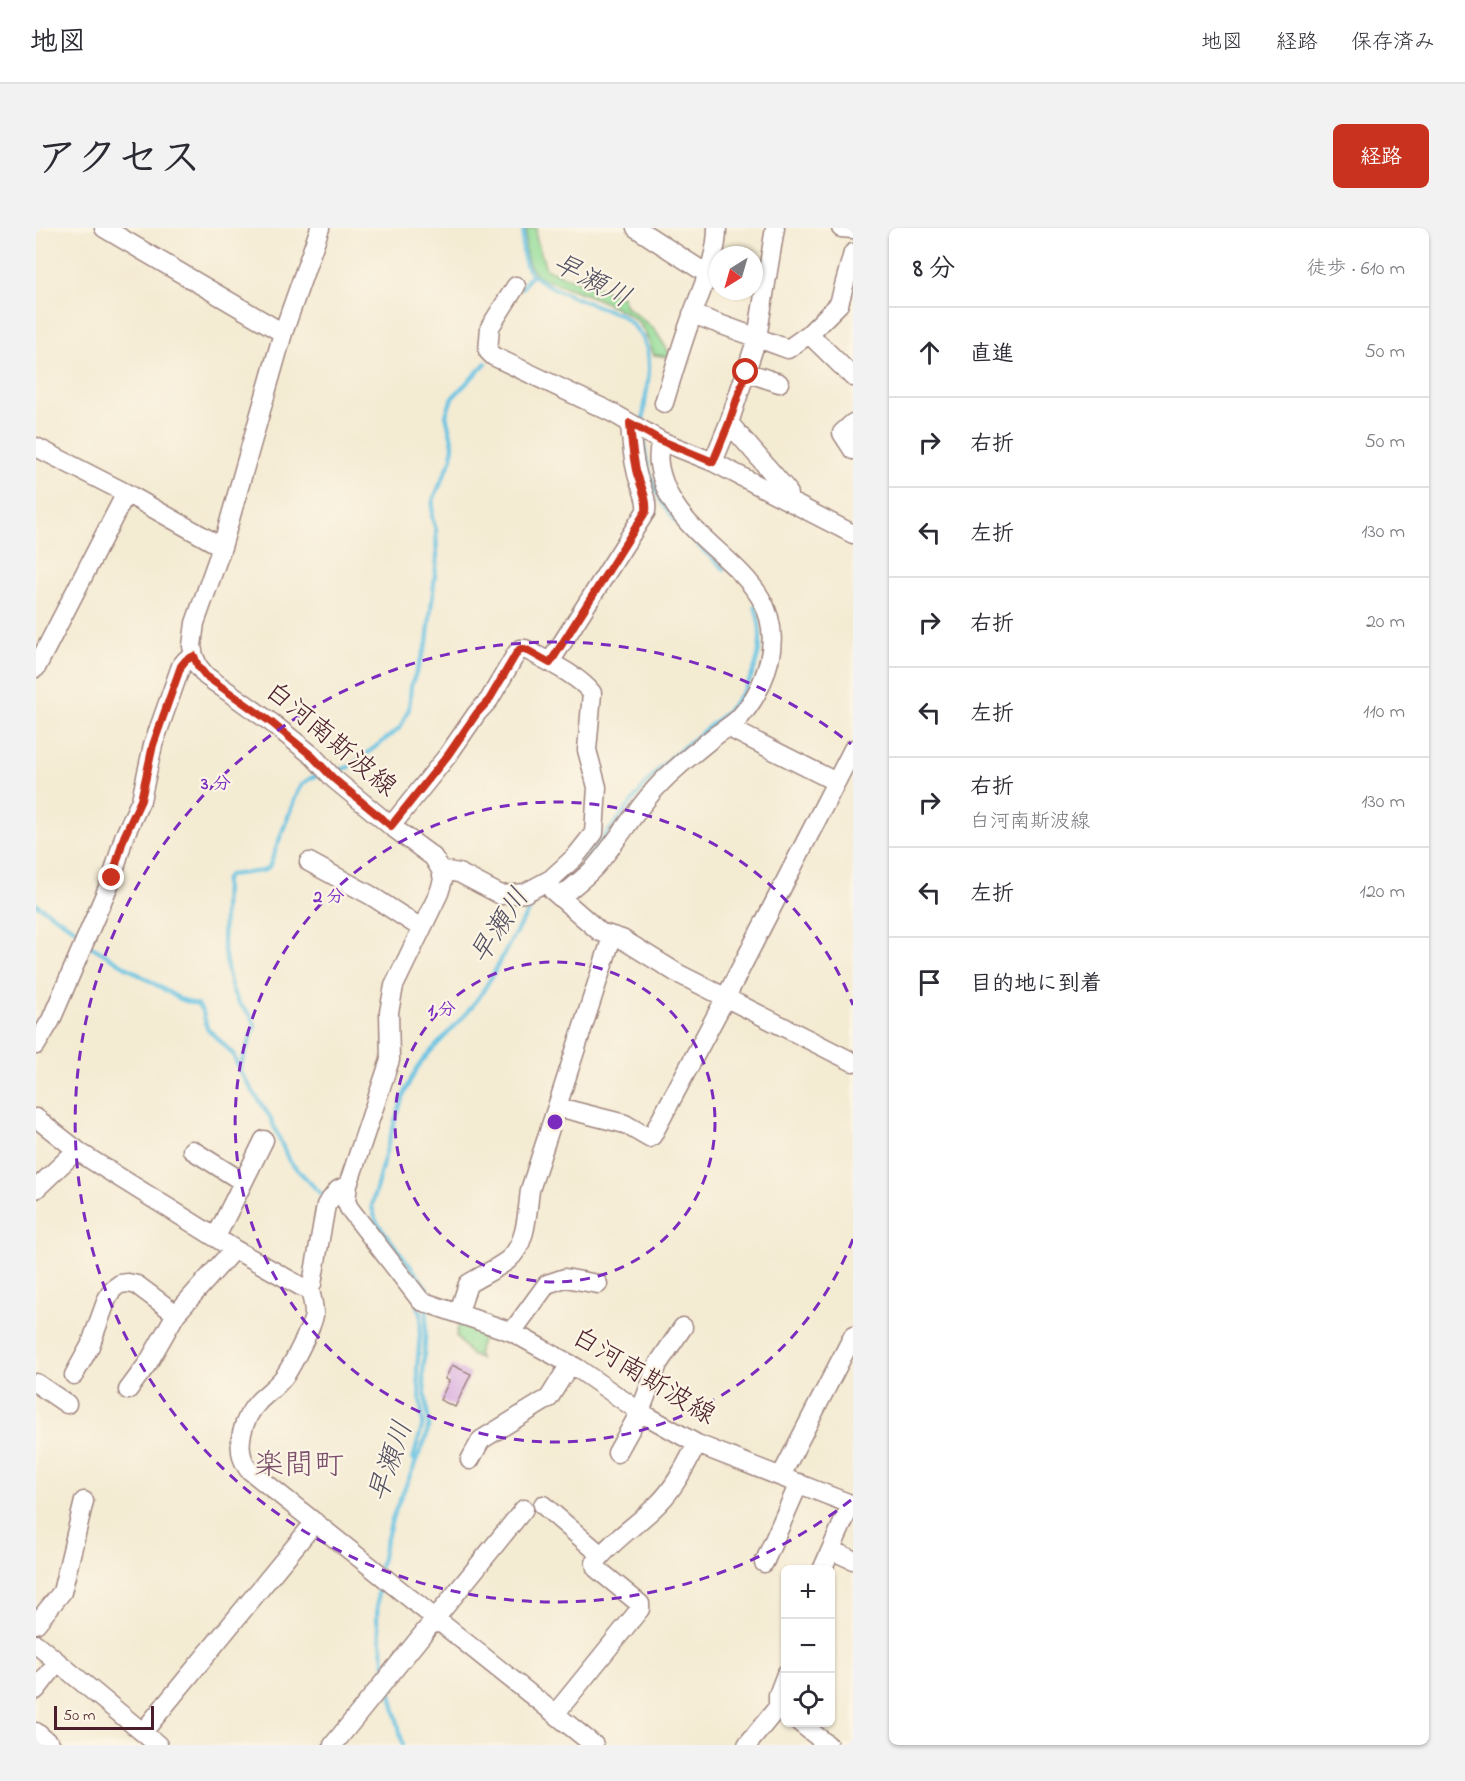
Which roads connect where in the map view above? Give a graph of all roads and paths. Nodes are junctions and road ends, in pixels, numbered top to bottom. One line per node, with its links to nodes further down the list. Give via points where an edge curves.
1 (104, 228): 13 (street)
2 (320, 228): 13 (street)
3 (636, 228): 9 (street)
4 (717, 228): 9 (street)
5 (775, 228): 15 (street)
6 (841, 228): 7 (street)
7 (853, 229)
8 (853, 253): 11 (street)
9 (708, 272): 12 (street)
10 (516, 286): 22 (street, via 490,327 488,351)
11 (848, 294): 14 (street)
12 (692, 314): 15 (street); 19 (street)
13 (283, 333): 30 (street)
14 (809, 334): 15 (street, via 788,349); 17 (street)
15 (757, 338): 16 (street)
16 (746, 372): 18 (street); 20 (street)
17 (853, 377)
18 (779, 383)
19 (664, 403)
20 (729, 423): 26 (street); 28 (street, via 787,490)
21 (853, 423): 25 (street, via 842,432)
22 (633, 425): 23 (street); 32 (street, via 635,465 646,511)
23 (657, 439): 26 (street); 34 (street, via 659,468 674,505 692,529 748,579 769,618 770,658 762,684)
24 (36, 447): 27 (street)
25 (853, 450)
26 (713, 462): 28 (street)
27 (126, 493): 30 (street); 33 (street)
28 (789, 501): 29 (street)
29 (853, 534)
30 (222, 547): 31 (street, via 195,622)
31 (194, 656): 37 (street, 白河南斯波線, via 206,676 272,723); 44 (street, via 181,666 153,745 141,800 124,837 112,878 51,1020)
32 (550, 663): 37 (street, via 520,649 489,700); 40 (street, via 592,693 587,750 597,787 594,833 551,879)
33 (36, 668)
34 (729, 726): 36 (street); 40 (street, via 668,775 595,867)
35 (853, 749): 36 (street)
36 (836, 782): 43 (street)
37 (391, 826): 39 (street, 白河南斯波線, via 433,857)
38 (309, 862): 41 (street)
39 (441, 870): 40 (street, via 459,873 501,895); 41 (street, via 439,893)
40 (551, 889): 42 (street, via 600,932)
41 (421, 928): 52 (street, via 394,986 389,1012 390,1060)
42 (612, 937): 43 (street); 46 (street)
43 (726, 997): 45 (street); 46 (street, via 649,1138 625,1124)
44 (36, 1045)
45 (853, 1062)
46 (558, 1107): 58 (street, via 530,1190 526,1226 516,1251 468,1284)
47 (36, 1118): 49 (street)
48 (264, 1140): 51 (street)
49 (77, 1150): 53 (street); 54 (street)
50 (192, 1150): 51 (street)
51 (243, 1182): 54 (street)
52 (348, 1185): 57 (street, via 338,1190 326,1205); 58 (street, 白河南斯波線, via 345,1201 349,1208 421,1301)
53 (36, 1189)
54 (216, 1237): 55 (street)
55 (234, 1249): 57 (street); 59 (street)
56 (598, 1284): 61 (street, via 565,1278 547,1284)
57 (309, 1288): 78 (street, via 314,1318 286,1374 248,1416 241,1455 248,1469)
58 (459, 1312): 61 (street, 白河南斯波線)
59 (176, 1314): 64 (street, via 137,1285 120,1284 107,1299 90,1346); 66 (street)
60 (683, 1327): 68 (street, via 658,1364)
61 (512, 1332): 63 (street, 白河南斯波線)
62 (853, 1336): 72 (street)
63 (570, 1364): 68 (street, 白河南斯波線); 71 (street, via 549,1398 481,1440)
64 (74, 1375)
65 (36, 1383): 67 (street)
66 (128, 1390)
67 (67, 1404)
68 (640, 1412): 69 (street, 白河南斯波線); 70 (street)
69 (697, 1444): 72 (street, 白河南斯波線); 80 (street, via 660,1502)
70 (617, 1453)
71 (470, 1460)
72 (781, 1476): 73 (street, 白河南斯波線)
73 (799, 1483): 75 (street, 白河南斯波線); 82 (street)
74 (84, 1501): 85 (street, via 62,1592)
75 (852, 1504): 79 (street)
76 (543, 1505): 80 (street)
77 (524, 1509): 84 (street)
78 (315, 1522): 84 (street); 95 (street)
79 (831, 1550): 81 (street); 83 (street)
80 (601, 1555): 92 (street, via 596,1568 640,1604 640,1609)
81 (853, 1560)
82 (764, 1563)
83 (824, 1565)
84 (435, 1617): 92 (street); 98 (street)
85 (36, 1624)
86 (36, 1644): 87 (street)
87 (58, 1662): 89 (street); 95 (street)
88 (781, 1687): 90 (street)
89 (36, 1690)
90 (781, 1706)
91 (781, 1711): 100 (street)
92 (555, 1714): 99 (street)
93 (805, 1727): 101 (street)
94 (36, 1732): 96 (street)
95 (143, 1732): 97 (street)
96 (51, 1745)
97 (158, 1745)
98 (333, 1745)
99 (594, 1745)
100 (747, 1745)
101 (828, 1745)

